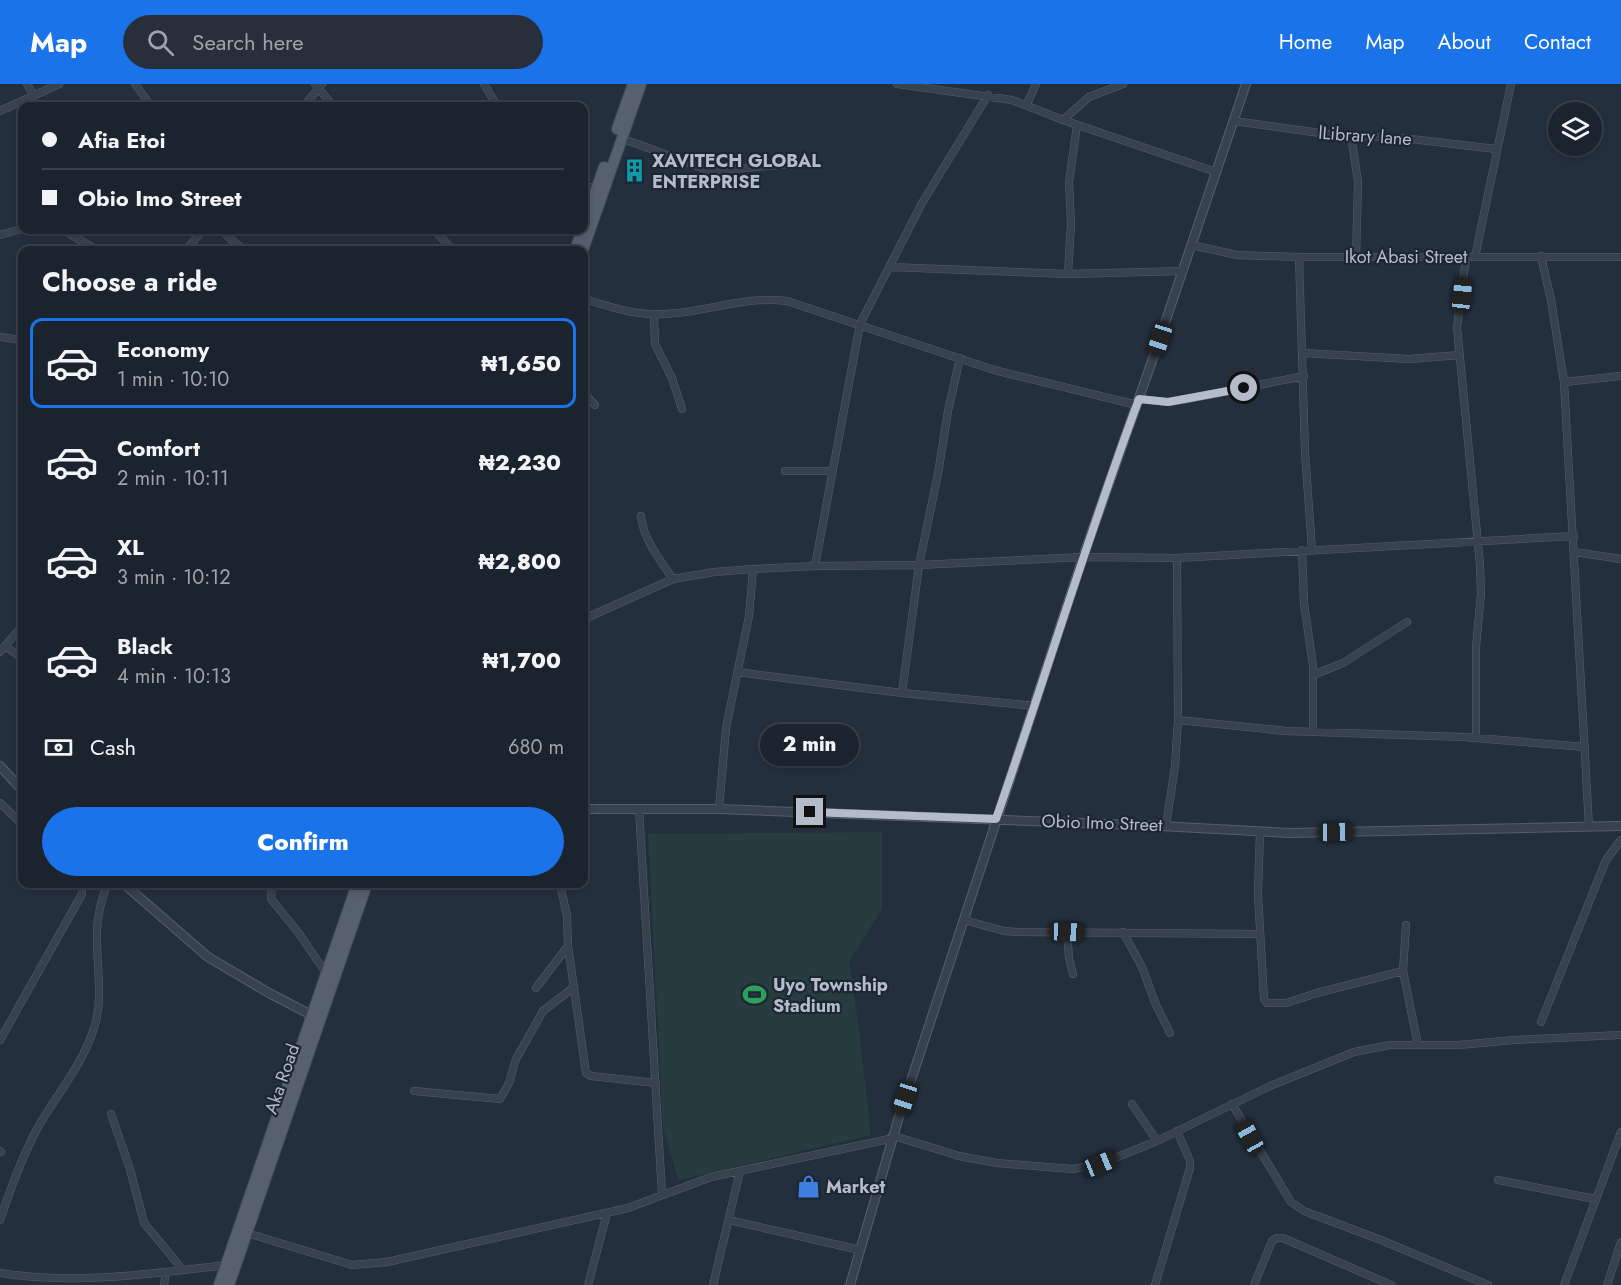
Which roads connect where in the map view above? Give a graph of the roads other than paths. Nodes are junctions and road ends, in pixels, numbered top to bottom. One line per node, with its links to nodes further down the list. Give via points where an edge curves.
1 (27, 84): 13 (street)
2 (59, 84): 13 (street)
3 (135, 84): 16 (street)
4 (484, 84): 19 (street)
5 (633, 84): 32 (main road)
6 (641, 84): 27 (main road)
7 (897, 84): 14 (street)
8 (1036, 84): 21 (street)
9 (1124, 84): 23 (street, via 1089,97)
10 (1246, 84): 24 (street)
11 (1511, 84): 28 (street)
12 (319, 86): 17 (street); 18 (street)
13 (34, 95): 15 (street)
14 (988, 95): 21 (street); 52 (street)
15 (19, 102)
16 (148, 102)
17 (307, 102)
18 (330, 102)
19 (495, 102)
20 (18, 103): 22 (street)
21 (1026, 104): 23 (street)
22 (0, 111)
23 (1063, 120): 25 (street)
24 (1233, 121): 26 (street, lLibrary lane); 30 (street)
25 (1077, 125): 30 (street); 54 (street, via 1069,182)
26 (1351, 135): 28 (street, lLibrary lane); 49 (street, via 1358,182)
27 (621, 138): 29 (street, via 710,171); 45 (main road)
28 (1496, 149): 50 (street)
29 (791, 164)
30 (1216, 172): 40 (street)
31 (588, 186): 32 (street)
32 (596, 189): 33 (main road)
33 (588, 212)
34 (18, 230): 39 (street)
35 (70, 234): 41 (street)
36 (200, 234): 42 (street)
37 (225, 234): 43 (street)
38 (438, 234): 44 (street)
39 (0, 235)
40 (1191, 244): 48 (street, Ikot Abasi Street, via 1237,255); 53 (street)
41 (90, 246)
42 (189, 246)
43 (239, 246)
44 (449, 246)
45 (584, 246)
46 (1541, 256): 47 (street, Ikot Abasi Street); 50 (street, Ikot Abasi Street); 65 (street)
47 (1621, 256)
48 (1299, 257): 49 (street, Ikot Abasi Street); 60 (street)
49 (1356, 257): 51 (street, Ikot Abasi Street)
50 (1475, 257): 51 (street, Ikot Abasi Street)
51 (1466, 258): 61 (street, via 1458,317)
52 (888, 267): 54 (street); 57 (street)
53 (1183, 270): 54 (street); 67 (street)
54 (1068, 274)
55 (588, 300): 56 (street)
56 (654, 315): 57 (street, via 771,299 802,304); 69 (street, via 656,344)
57 (860, 324): 62 (street); 71 (street)
58 (0, 337): 59 (street)
59 (18, 339)
60 (1303, 353): 61 (street, via 1409,359); 63 (street)
61 (1460, 354): 74 (street)
62 (960, 358): 67 (street, via 1047,384); 81 (street)
63 (1304, 376): 67 (street, via 1183,400); 76 (street)
64 (1621, 376): 65 (street)
65 (1564, 382): 73 (street)
66 (588, 397): 68 (street)
67 (1138, 402): 78 (street)
68 (595, 405)
69 (682, 408)
70 (785, 471): 71 (street)
71 (833, 471): 82 (street)
72 (641, 516): 84 (street, via 642,527)
73 (1574, 536): 74 (street); 77 (street)
74 (1477, 541): 76 (street); 96 (street, via 1481,593 1476,647)
75 (1302, 550): 76 (street); 79 (street); 91 (street)
76 (1312, 550)
77 (1575, 552): 80 (street); 97 (street)
78 (1083, 557): 79 (street); 81 (street); 93 (street)
79 (1177, 558): 94 (street)
80 (1621, 559)
81 (919, 565): 82 (street); 92 (street)
82 (815, 566): 83 (street)
83 (753, 569): 84 (street); 90 (street, via 749,616)
84 (673, 579): 85 (street)
85 (588, 617)
86 (1407, 622): 91 (street, via 1343,663)
87 (18, 631): 88 (street)
88 (3, 649): 89 (street)
89 (18, 656)
90 (737, 672): 92 (street); 103 (street, via 726,728)
91 (1313, 675): 95 (street)
92 (902, 693): 93 (street)
93 (1035, 706): 104 (street)
94 (1178, 720): 95 (street); 106 (street)
95 (1313, 732): 96 (street)
96 (1476, 738): 97 (street)
97 (1585, 747): 108 (street)
98 (0, 766): 99 (street)
99 (18, 786)
100 (0, 803): 105 (street)
101 (588, 809): 102 (street, Obio Imo Street)
102 (639, 809): 103 (street, Obio Imo Street); 135 (street)
103 (719, 809): 104 (street, Obio Imo Street)
104 (996, 819): 106 (street, Obio Imo Street); 118 (street)
105 (18, 820)
106 (1166, 826): 109 (street, Obio Imo Street)
107 (1621, 826): 108 (street, Obio Imo Street)
108 (1589, 827): 109 (street, Obio Imo Street)
109 (1260, 831): 122 (street)
110 (1621, 840): 130 (street, via 1606,860)
111 (82, 888): 133 (street)
112 (106, 888): 149 (street, via 97,931 95,1026 72,1077 19,1164)
113 (129, 888): 129 (street, via 208,957)
114 (272, 888): 125 (street, via 272,899)
115 (356, 888): 125 (main road, Aka Road)
116 (365, 888): 129 (main road, Aka Road)
117 (561, 888): 123 (street)
118 (964, 920): 120 (street, via 1004,931); 142 (street)
119 (1406, 925): 124 (street)
120 (1067, 932): 121 (street); 126 (street)
121 (1123, 932): 122 (street); 131 (street)
122 (1259, 933): 124 (street, via 1267,1003 1286,1003)
123 (568, 946): 127 (street); 128 (street)
124 (1403, 971): 134 (street)
125 (326, 974): 129 (main road, Aka Road)
126 (1073, 974)
127 (574, 987): 135 (street, via 586,1073); 136 (street, via 543,1011 516,1059 500,1099)
128 (536, 988)
129 (315, 1018): 151 (main road, Aka Road); 154 (main road, Aka Road)
130 (1540, 1022)
131 (1170, 1033)
132 (1621, 1035): 134 (street)
133 (0, 1040)
134 (1418, 1045): 138 (street, via 1390,1045 1342,1055)
135 (656, 1083): 146 (street)
136 (414, 1091)
137 (1132, 1104): 143 (street)
138 (1232, 1104): 140 (street); 167 (street, via 1291,1202 1304,1211)
139 (111, 1114): 155 (street, via 144,1223)
140 (1177, 1131): 143 (street); 164 (street, via 1190,1167)
141 (1621, 1132): 147 (street)
142 (894, 1136): 143 (street, via 958,1156 1073,1169 1100,1164); 144 (street); 153 (street)
143 (1157, 1141)
144 (740, 1171): 146 (street); 150 (street)
145 (1498, 1180): 147 (street)
146 (662, 1194): 148 (street)
147 (1595, 1199): 168 (street)
148 (607, 1213): 151 (street, via 365,1265 352,1265); 161 (street)
149 (0, 1220)
150 (729, 1220): 153 (street); 162 (street)
151 (247, 1233): 160 (main road, Aka Road)
152 (1621, 1242): 169 (street)
153 (860, 1250): 163 (street)
154 (226, 1265): 155 (street); 159 (main road, Aka Road)
155 (183, 1270): 156 (street)
156 (166, 1272): 157 (street, via 60,1280); 158 (street)
157 (0, 1274)
158 (164, 1285)
159 (219, 1285)
160 (229, 1285)
161 (588, 1285)
162 (712, 1285)
163 (850, 1285)
164 (1155, 1285)
165 (1254, 1285): 166 (street, via 1272,1241 1283,1238)
166 (1391, 1285)
167 (1488, 1285)
168 (1564, 1285)
169 (1607, 1285)

